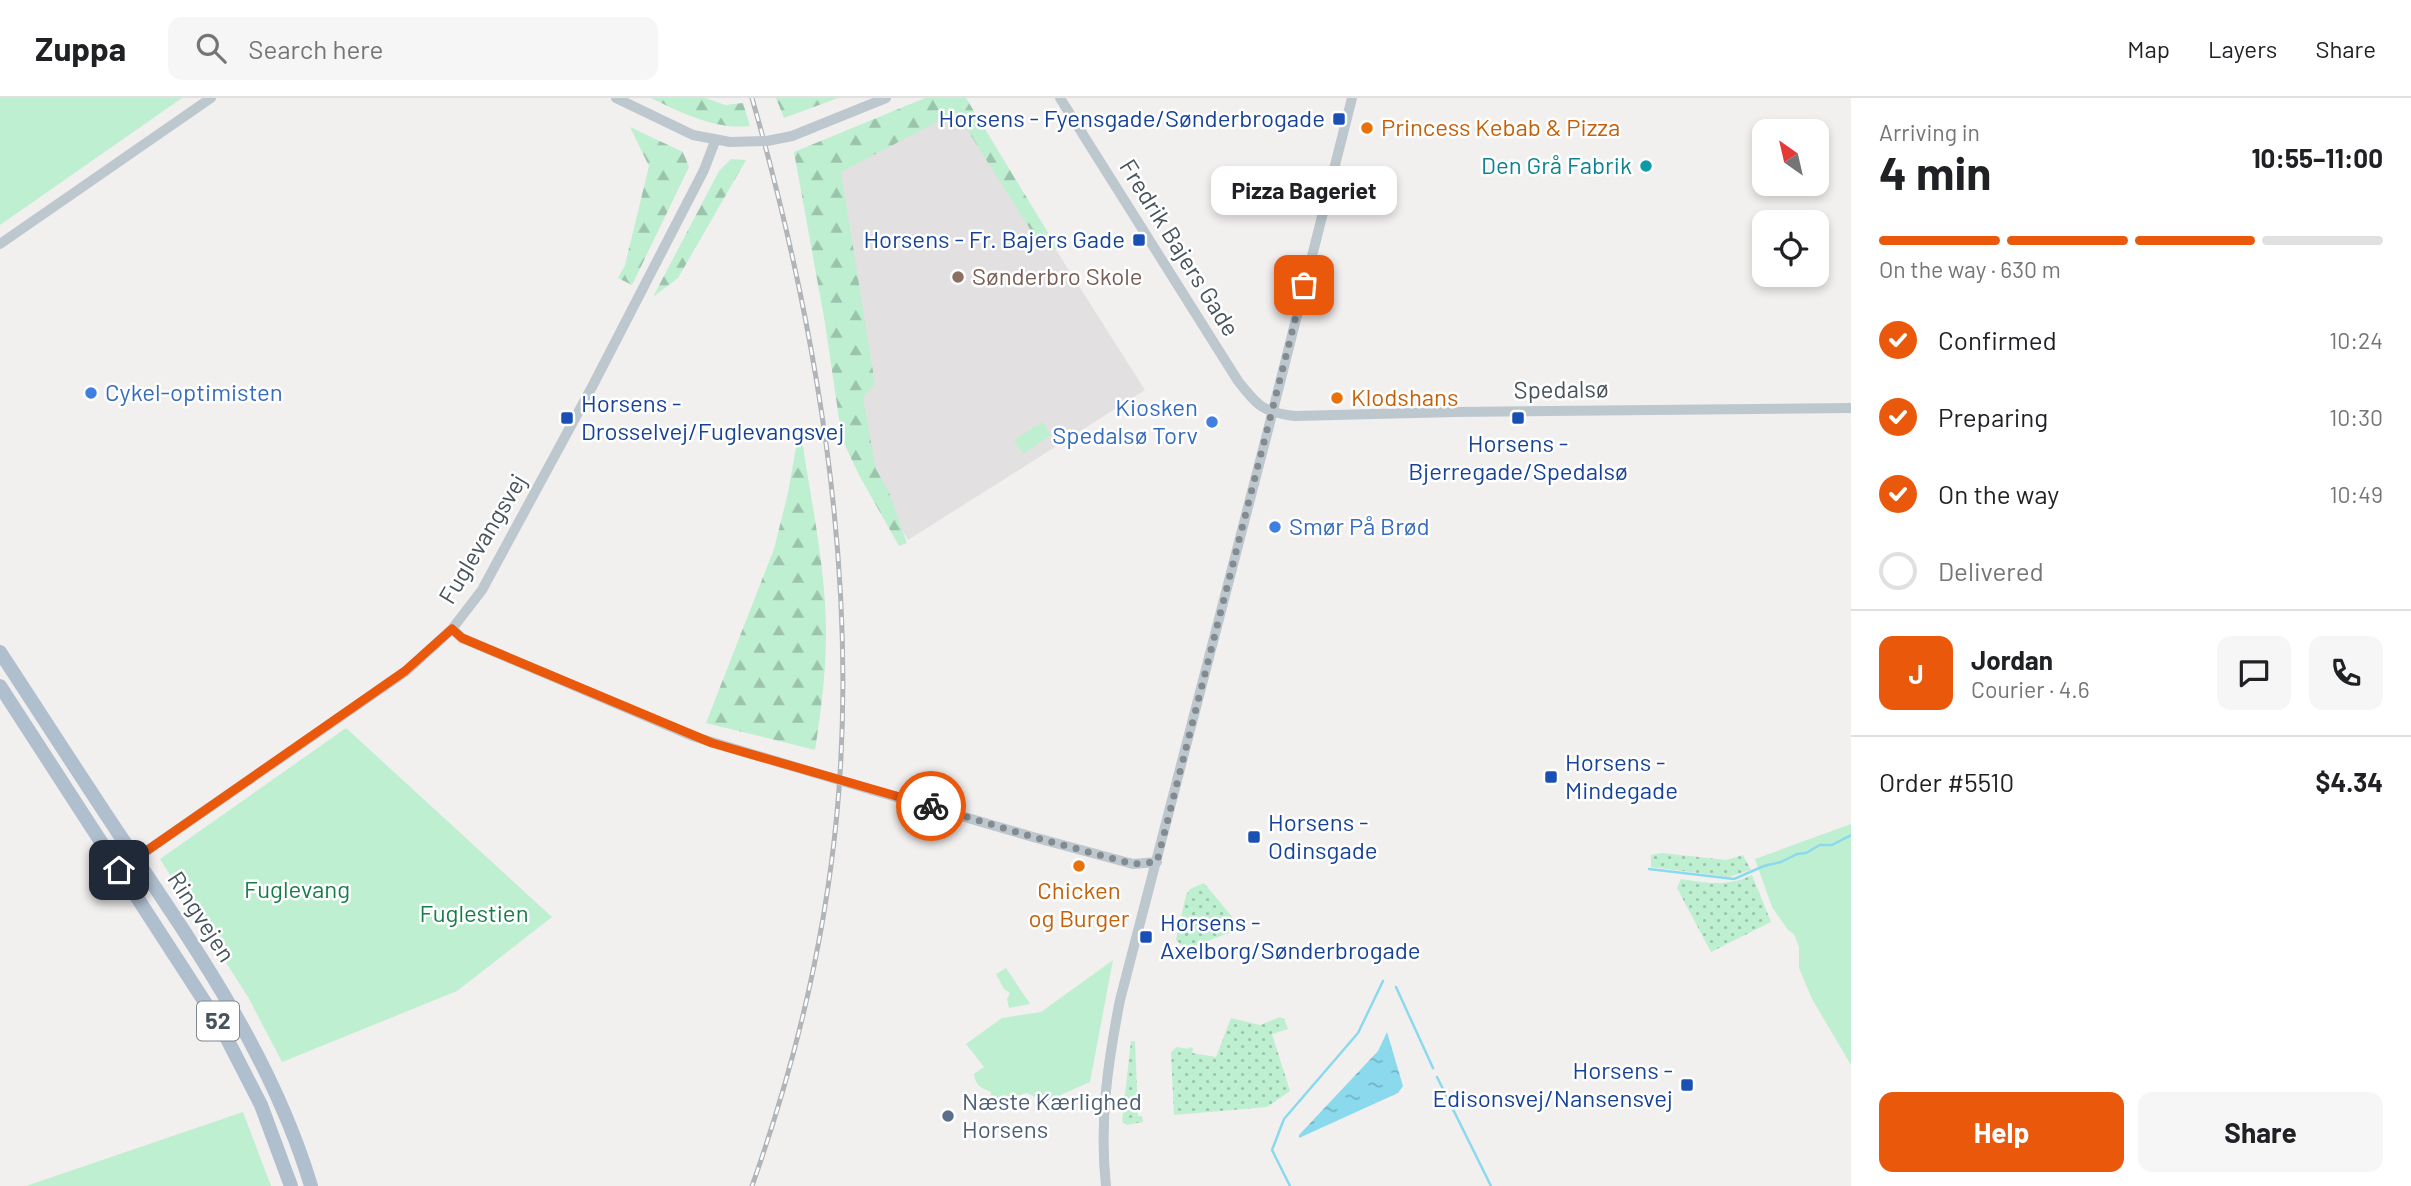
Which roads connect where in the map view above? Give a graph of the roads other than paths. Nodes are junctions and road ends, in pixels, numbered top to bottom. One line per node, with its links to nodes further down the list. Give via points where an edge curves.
1 (211, 98): 7 (street)
2 (616, 98): 6 (street)
3 (886, 98): 6 (street, bridge, via 792,136)
4 (1060, 98): 9 (street, Fredrik Bajers Gade, via 1238,380)
5 (1352, 98): 9 (street)
6 (715, 141): 10 (street, Fuglevangsvej, via 692,194 532,500 482,590)
7 (0, 244)
8 (1851, 408): 9 (street, Spedalsø)
9 (1272, 413): 14 (street)
10 (452, 629): 13 (street, Fuglevangsvej, via 397,677); 14 (street, bridge, via 462,638 712,743 1133,864)
11 (0, 652): 13 (main road, Ringvejen / 52)
12 (0, 686): 15 (main road, Ringvejen / 52)
13 (136, 858): 15 (street, Fuglevangsvej); 17 (main road, Ringvejen / 52, via 260,1059 290,1124)
14 (1157, 862): 18 (street, via 1111,1049 1104,1131)
15 (119, 870): 16 (main road, Ringvejen / 52, via 237,1055)
16 (291, 1186)
17 (311, 1186)
18 (1106, 1186)

